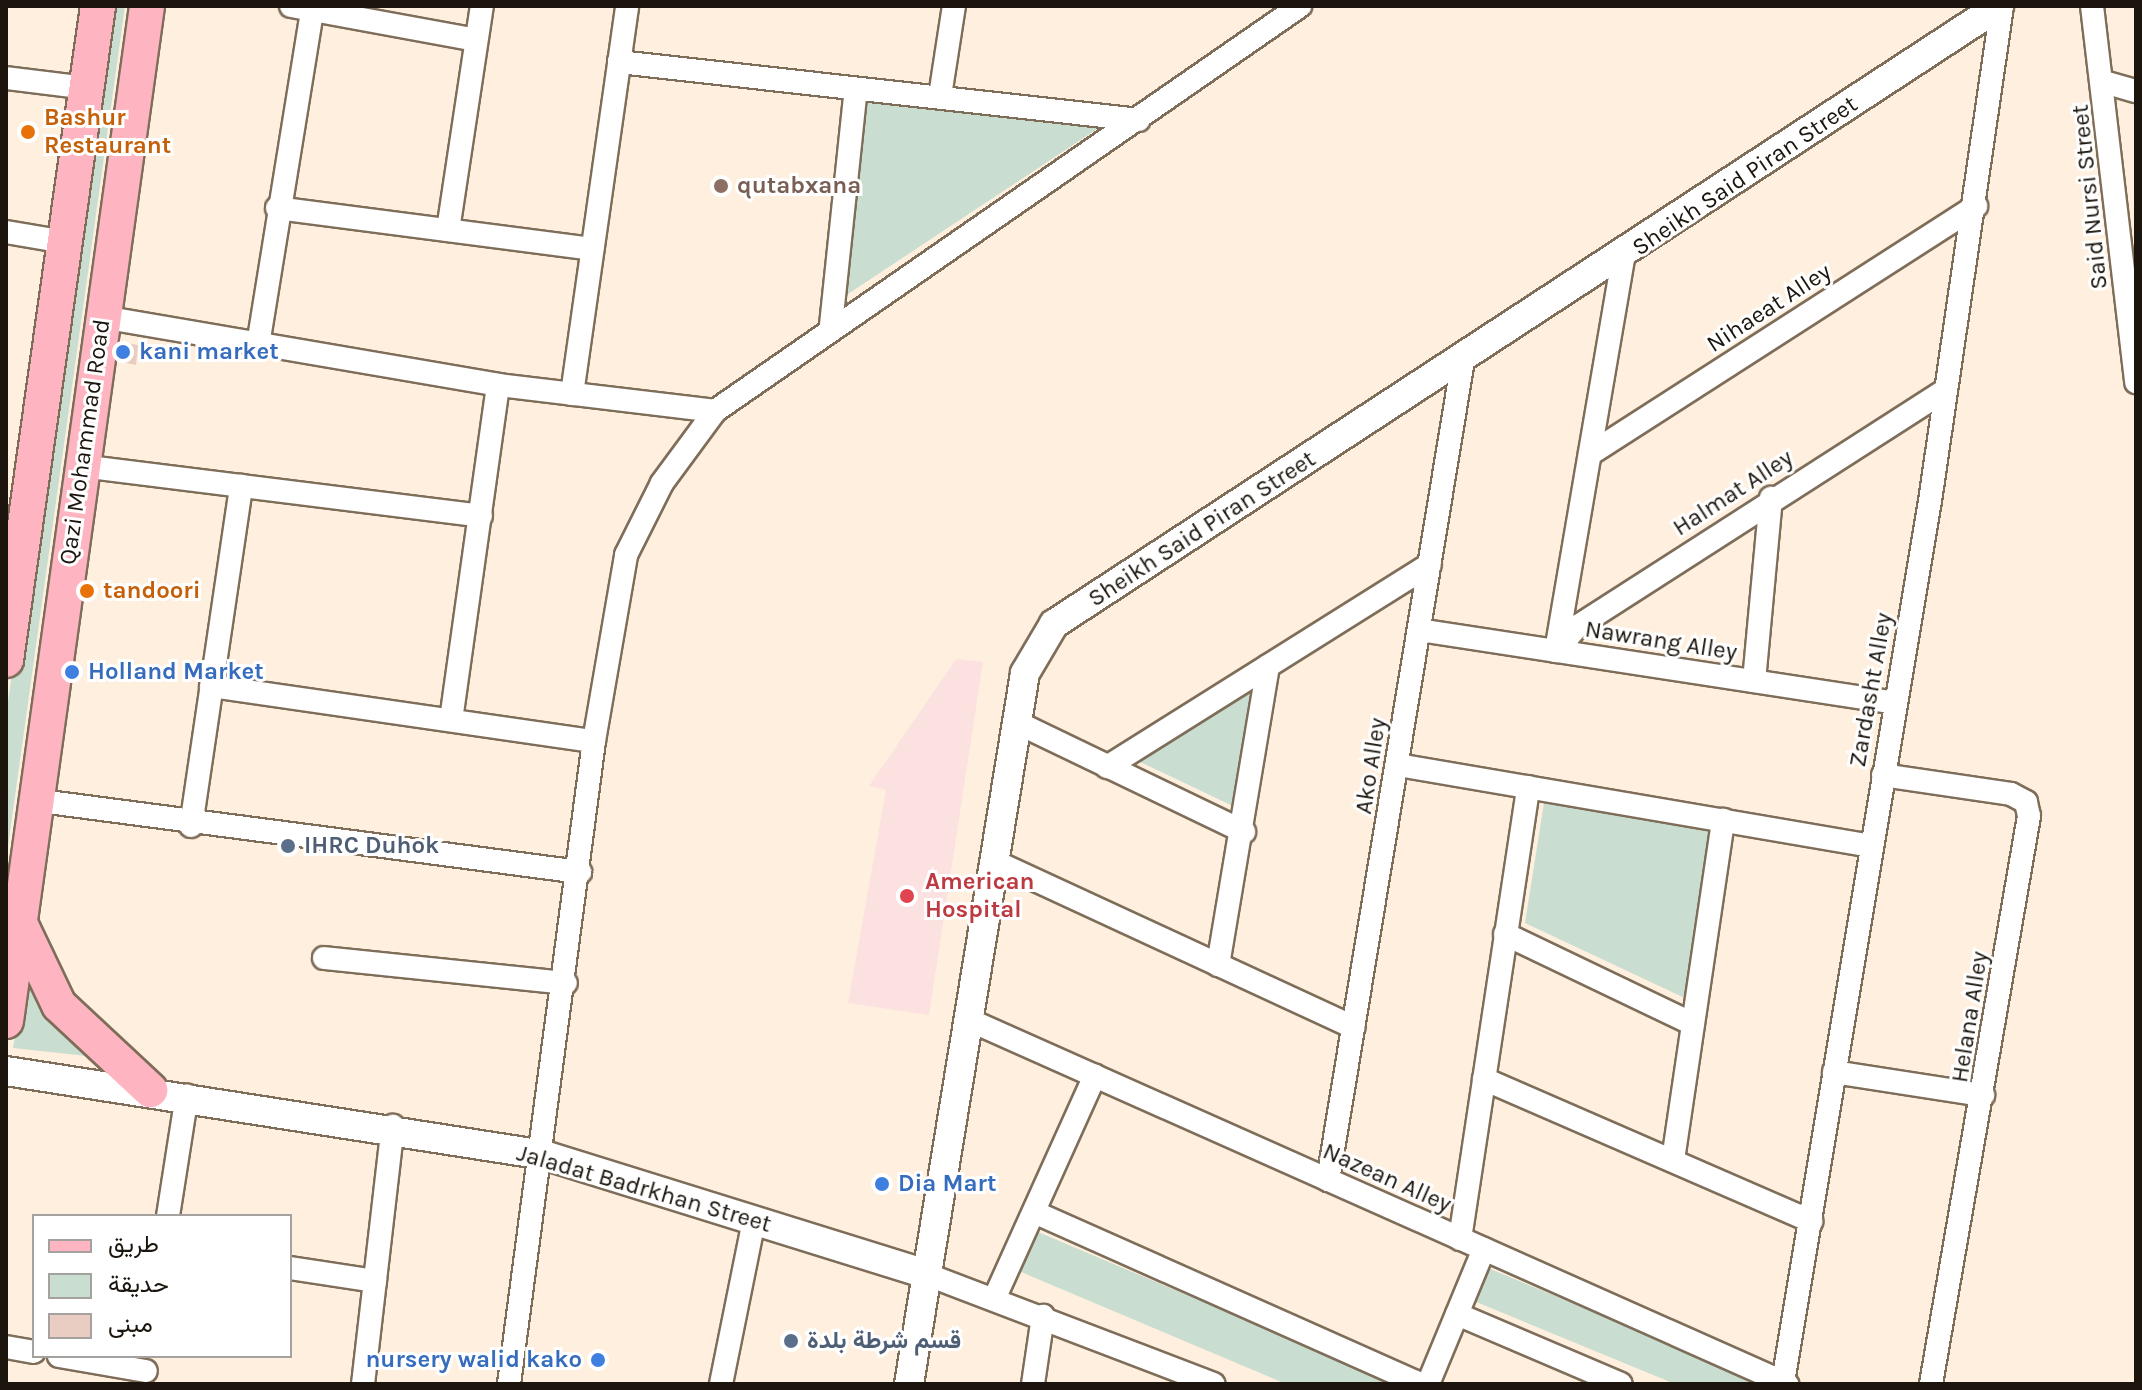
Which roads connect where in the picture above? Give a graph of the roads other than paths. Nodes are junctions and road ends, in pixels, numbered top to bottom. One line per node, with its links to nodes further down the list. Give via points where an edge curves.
1 (98, 6): 14 (main road, Qazi Mohammad Road)
2 (147, 6): 27 (main road, Qazi Mohammad Road)
3 (482, 6): 10 (street)
4 (627, 6): 11 (street)
5 (954, 6): 17 (street)
6 (1300, 6): 18 (street)
7 (2000, 6): 19 (street, Zardasht Alley); 25 (street, Sheikh Said Piran Street)
8 (2092, 6): 13 (street, Said Nursi Street)
9 (302, 8): 10 (street); 20 (street)
10 (476, 40): 21 (street)
11 (619, 62): 15 (street); 24 (street)
12 (6, 78): 14 (street)
13 (2104, 82): 16 (street); 26 (street, Said Nursi Street)
14 (87, 88): 23 (main road, Qazi Mohammad Road)
15 (856, 89): 17 (street); 28 (street)
16 (2136, 91)
17 (940, 96): 18 (street)
18 (1139, 120): 28 (street)
19 (1976, 206): 33 (street, Zardasht Alley); 36 (street, Nihaeat Alley)
20 (277, 208): 21 (street); 29 (street)
21 (448, 230): 24 (street)
22 (6, 232): 23 (street)
23 (65, 242): 41 (main road, Qazi Mohammad Road)
24 (592, 249): 34 (street)
25 (1623, 258): 30 (street, Sheikh Said Piran Street); 36 (street)
26 (2131, 281): 31 (street, Said Nursi Street)
27 (102, 317): 29 (street); 37 (main road, Qazi Mohammad Road)
28 (831, 325): 35 (street)
29 (258, 345): 32 (street)
30 (1463, 360): 42 (street, Ako Alley); 51 (street, Sheikh Said Piran Street, via 1054,624 1025,673)
31 (2136, 382)
32 (498, 385): 34 (street); 40 (street)
33 (1946, 390): 39 (street, Halmat Alley); 49 (street, Zardasht Alley)
34 (572, 394): 35 (street)
35 (715, 411): 52 (street, via 662,483 626,555)
36 (1590, 454): 44 (street)
37 (81, 466): 38 (street); 57 (main road, Qazi Mohammad Road)
38 (241, 486): 40 (street); 48 (street)
39 (1771, 498): 44 (street, Halmat Alley, via 1578,626); 47 (street)
40 (481, 516): 50 (street)
41 (14, 543): 45 (main road, Qazi Mohammad Road)
42 (1430, 564): 43 (street, Ako Alley); 46 (street)
43 (1419, 630): 44 (street, Nawrang Alley); 53 (street, Ako Alley)
44 (1556, 651): 47 (street, Nawrang Alley)
45 (6, 660)
46 (1268, 666): 54 (street); 60 (street)
47 (1754, 681): 49 (street, Nawrang Alley)
48 (211, 686): 50 (street); 59 (street)
49 (1895, 703): 55 (street, Zardasht Alley)
50 (451, 720): 52 (street)
51 (1018, 723): 54 (street); 62 (street, Sheikh Said Piran Street)
52 (594, 741): 63 (street)
53 (1398, 765): 56 (street); 72 (street, Ako Alley)
54 (1107, 767): 60 (street)
55 (1883, 775): 61 (street, Zardasht Alley); 79 (street, Helana Alley, via 2026,802)
56 (1528, 787): 58 (street); 65 (street)
57 (33, 800): 59 (street); 64 (main road, Qazi Mohammad Road)
58 (1723, 820): 61 (street); 71 (street)
59 (191, 826): 63 (street)
60 (1244, 832): 67 (street)
61 (1872, 846): 74 (street, Zardasht Alley)
62 (994, 861): 67 (street); 69 (street, Sheikh Said Piran Street)
63 (580, 872): 68 (street)
64 (17, 915): 70 (main road, Qazi Mohammad Road); 77 (main road, via 59,1005)
65 (1505, 934): 71 (street); 76 (street)
66 (324, 958): 68 (street)
67 (1218, 965): 72 (street)
68 (566, 983): 81 (street)
69 (967, 1019): 75 (street, Nazean Alley); 91 (street, Sheikh Said Piran Street)
70 (6, 1021)
71 (1693, 1024): 82 (street)
72 (1354, 1027): 83 (street, Ako Alley)
73 (6, 1071): 77 (street, Jaladat Badrkhan Street)
74 (1834, 1072): 79 (street); 87 (street, Zardasht Alley)
75 (1095, 1076): 83 (street, Nazean Alley); 84 (street)
76 (1484, 1079): 82 (street); 88 (street)
77 (150, 1090): 78 (street, Jaladat Badrkhan Street)
78 (187, 1095): 80 (street, Jaladat Badrkhan Street); 85 (street)
79 (1983, 1095): 110 (street, Helana Alley)
80 (393, 1126): 81 (street, Jaladat Badrkhan Street); 92 (street)
81 (544, 1155): 86 (street, Jaladat Badrkhan Street); 102 (street)
82 (1673, 1160): 87 (street)
83 (1328, 1180): 88 (street, Nazean Alley)
84 (1034, 1212): 93 (street); 107 (street)
85 (168, 1214)
86 (754, 1221): 91 (street, Jaladat Badrkhan Street); 103 (street)
87 (1811, 1221): 100 (street, Zardasht Alley)
88 (1460, 1239): 89 (street, Nazean Alley)
89 (1484, 1249): 94 (street); 100 (street, Nazean Alley)
90 (292, 1268): 92 (street)
91 (923, 1273): 93 (street, Jaladat Badrkhan Street); 104 (street, Sheikh Said Piran Street)
92 (375, 1281): 101 (street)
93 (995, 1297): 95 (street, Jaladat Badrkhan Street)
94 (1457, 1314): 108 (street); 109 (street)
95 (1043, 1316): 105 (street); 106 (street, Jaladat Badrkhan Street)
96 (6, 1347): 97 (street)
97 (32, 1352)
98 (71, 1358): 99 (street)
99 (146, 1370)
100 (1777, 1382)
101 (363, 1384)
102 (509, 1384)
103 (721, 1384)
104 (909, 1384)
105 (1033, 1384)
106 (1214, 1384)
107 (1420, 1384)
108 (1428, 1384)
109 (1621, 1384)
110 (1931, 1384)

